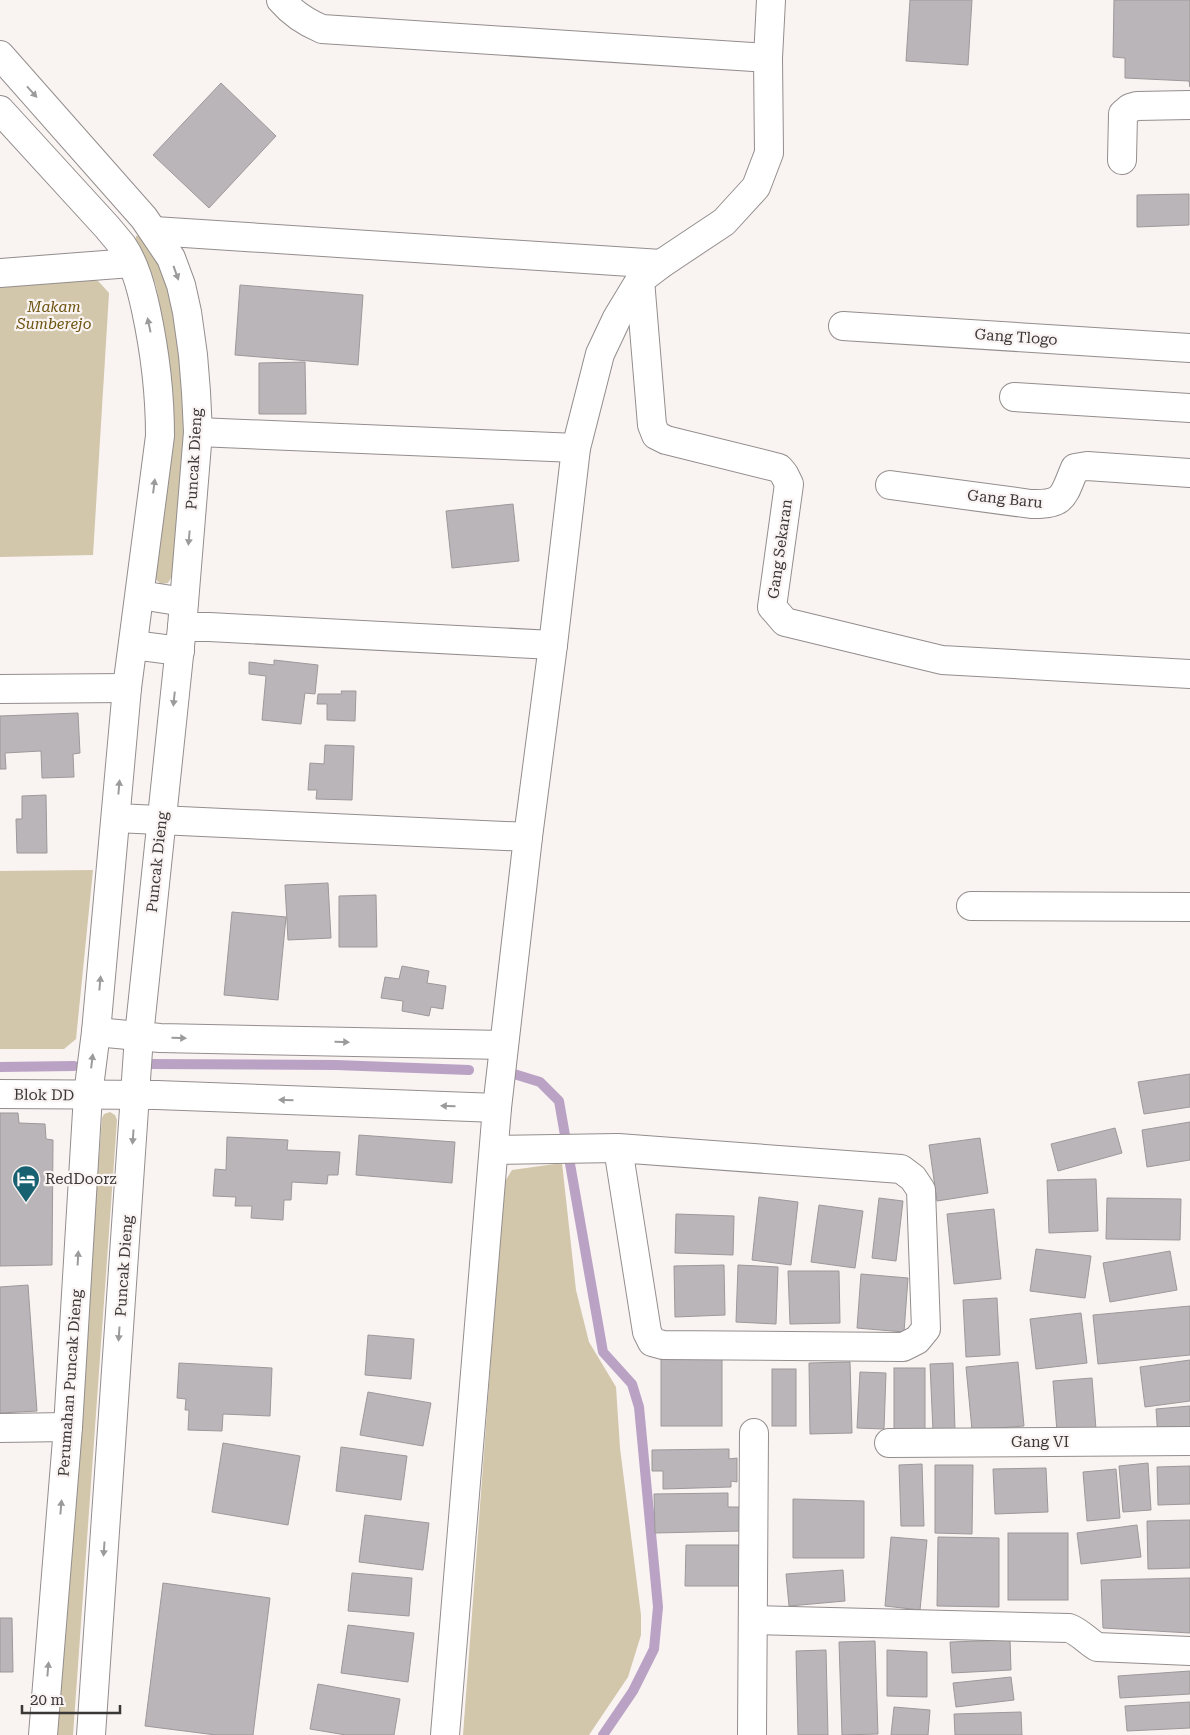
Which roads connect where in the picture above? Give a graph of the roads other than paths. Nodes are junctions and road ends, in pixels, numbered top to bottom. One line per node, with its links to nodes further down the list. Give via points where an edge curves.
1 (281, 0): 4 (street, via 306,22 322,29)
2 (771, 0): 4 (street)
3 (0, 55): 8 (street, Puncak Dieng, one-way to 8)
4 (768, 58): 12 (street, via 769,153 756,187 724,222)
5 (1190, 105): 7 (street, via 1137,106 1122,114)
6 (0, 110): 9 (street, Perumahan Puncak Dieng)
7 (1122, 160)
8 (132, 204): 9 (street); 10 (street, Puncak Dieng)
9 (107, 227): 11 (street, Perumahan Puncak Dieng)
10 (154, 231): 12 (street); 18 (street, Puncak Dieng, one-way to 18, via 171,258 187,312)
11 (131, 262): 13 (street); 22 (street, Perumahan Puncak Dieng, one-way to 11, via 160,415 154,346 140,283)
12 (650, 272): 19 (street, via 617,318 600,354); 26 (street, Gang Sekaran, via 652,425 656,435 779,468 789,484 772,607 785,622 942,660)
13 (0, 273)
14 (843, 326): 15 (street, Gang Tlogo)
15 (1190, 348)
16 (1014, 397): 17 (street)
17 (1190, 408)
18 (198, 432): 19 (street); 23 (street, Puncak Dieng, one-way to 23)
19 (576, 448): 25 (street)
20 (1190, 473): 21 (street, Gang Baru, via 1087,466 1075,468 1061,498 1049,504)
21 (890, 485)
22 (140, 595): 23 (street); 24 (street, Perumahan Puncak Dieng)
23 (182, 627): 24 (street); 25 (street); 30 (street, Puncak Dieng, one-way to 30)
24 (133, 645): 27 (street, Perumahan Puncak Dieng)
25 (552, 645): 31 (street)
26 (1190, 674)
27 (128, 688): 28 (street); 29 (street, Perumahan Puncak Dieng, one-way to 27)
28 (0, 689)
29 (116, 818): 30 (street); 34 (street, Perumahan Puncak Dieng, one-way to 29)
30 (162, 820): 31 (street); 35 (street, Puncak Dieng)
31 (528, 837): 36 (street)
32 (971, 906): 33 (street)
33 (1190, 907)
34 (96, 1032): 35 (street); 38 (street, Perumahan Puncak Dieng, one-way to 34)
35 (139, 1036): 36 (street, one-way to 36); 39 (street, Puncak Dieng)
36 (504, 1045): 40 (street)
37 (0, 1094): 38 (street, Blok DD)
38 (88, 1095): 39 (street, Blok DD); 43 (street, Perumahan Puncak Dieng, one-way to 38)
39 (136, 1095): 40 (street, Blok DD, one-way to 39); 51 (street, Puncak Dieng, one-way to 51)
40 (497, 1108): 42 (street)
41 (609, 1148): 41 (street, via 646,1332 652,1342 663,1345 903,1347 917,1340 926,1329 921,1190 901,1169); 42 (street)
42 (494, 1150): 52 (street)
43 (68, 1427): 44 (street); 50 (street, Perumahan Puncak Dieng, one-way to 43)
44 (0, 1428)
45 (754, 1433): 48 (street)
46 (1190, 1441): 47 (street, Gang VI)
47 (889, 1443)
48 (753, 1620): 49 (street, via 1069,1628 1097,1647); 53 (street)
49 (1190, 1651)
50 (43, 1735)
51 (91, 1735)
52 (445, 1735)
53 (752, 1735)

